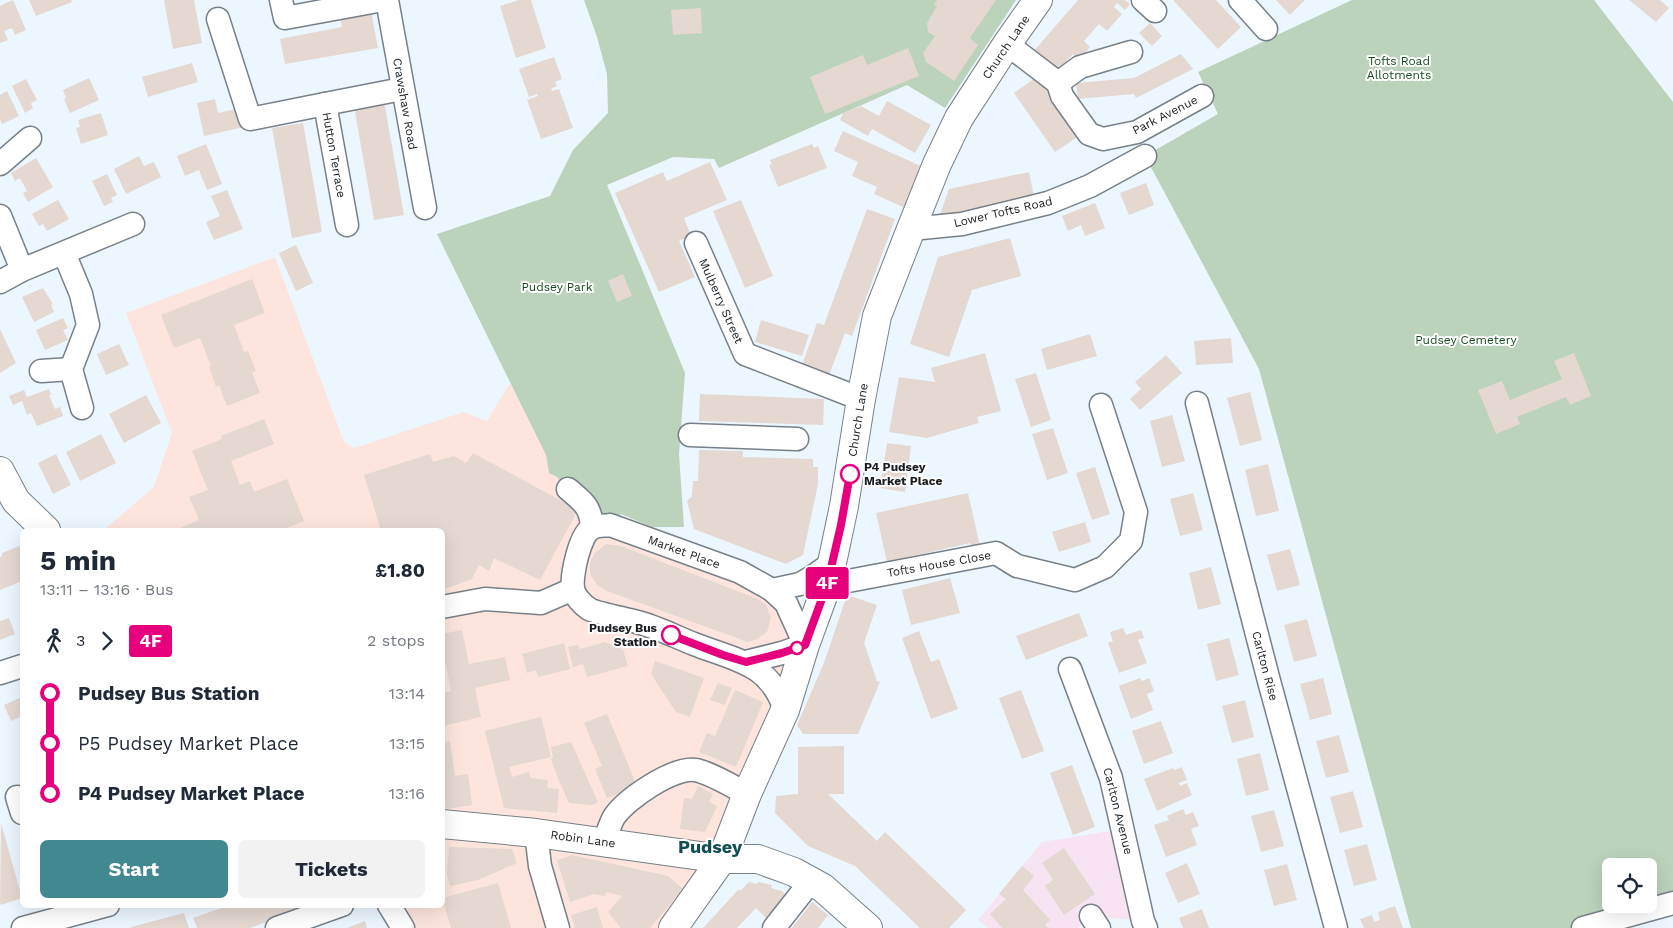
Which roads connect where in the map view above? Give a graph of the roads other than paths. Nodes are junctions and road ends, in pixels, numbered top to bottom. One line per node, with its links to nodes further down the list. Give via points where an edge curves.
1 (281, 0): 2 (street, via 285,18)
2 (385, 0): 10 (street, Crawshaw Road)
3 (1038, 0): 7 (main road, Church Lane)
4 (1240, 0): 6 (street)
5 (218, 19): 12 (street, via 250,119)
6 (1266, 28)
7 (1007, 44): 9 (street); 20 (main road, Church Lane, via 959,118)
8 (1131, 52): 9 (street, via 1080,66)
9 (1058, 83): 11 (street, Park Avenue, via 1062,96 1089,134 1103,139 1137,132)
10 (402, 89): 12 (street, Hutton Terrace); 16 (street, Crawshaw Road)
11 (1202, 96)
12 (325, 104): 19 (street, Hutton Terrace)
13 (30, 138): 15 (street)
14 (1145, 156): 20 (street, Lower Tofts Road, via 1090,186 1048,203 962,224)
15 (0, 164)
16 (425, 208)
17 (0, 216): 23 (street)
18 (133, 224): 22 (street)
19 (347, 225)
20 (911, 229): 27 (main road, Church Lane, via 877,316)
21 (696, 243): 27 (street, Mulberry Street, via 745,354)
22 (64, 254): 23 (street); 25 (street, via 81,294 88,325)
23 (22, 270): 24 (street)
24 (0, 282)
25 (70, 369): 26 (street); 30 (street)
26 (41, 371)
27 (861, 399): 37 (main road, Church Lane, via 846,496)
28 (1197, 403): 66 (street, Carlton Rise)
29 (1101, 405): 37 (street, Tofts House Close, via 1136,512 1131,542 1105,567 1075,580 1017,566 996,553)
30 (82, 408)
31 (690, 435): 32 (street)
32 (796, 439)
33 (0, 472): 35 (main road, via 16,501)
34 (568, 489): 36 (street, via 589,510)
35 (44, 528)
36 (592, 528): 38 (street, via 586,532 574,566); 39 (street, Market Place, via 610,525 740,572)
37 (829, 574): 39 (street); 41 (main road, Church Lane)
38 (573, 589): 40 (street, via 541,602 485,599); 42 (street, via 590,610 641,623)
39 (772, 590): 41 (street, Market Place, via 786,603)
40 (445, 606)
41 (805, 645): 42 (street); 46 (main road, Church Lane)
42 (746, 662): 46 (street, via 775,687)
43 (20, 667): 45 (street)
44 (1070, 669): 65 (street, Carlton Avenue, via 1112,778)
45 (0, 673)
46 (785, 710): 47 (main road, Church Lane)
47 (747, 794): 50 (street, via 697,770 685,769 648,787 614,817); 51 (main road, Church Lane)
48 (445, 824): 49 (main road, Robin Lane)
49 (536, 833): 50 (main road, Robin Lane); 61 (street, via 540,866)
50 (604, 842): 51 (main road, Robin Lane)
51 (722, 859): 52 (main road, Robin Lane, via 758,859); 62 (main road, Church Lane)
52 (811, 881): 63 (street); 64 (main road, Robin Lane, via 824,888)
53 (1673, 903): 67 (street)
54 (85, 908): 57 (street)
55 (333, 908): 59 (street)
56 (391, 908): 60 (street)
57 (54, 912): 58 (street)
58 (23, 928)
59 (276, 928)
60 (403, 928)
61 (558, 928)
62 (673, 928)
63 (774, 928)
64 (868, 928)
65 (1146, 928)
66 (1336, 928)
67 (1582, 928)

